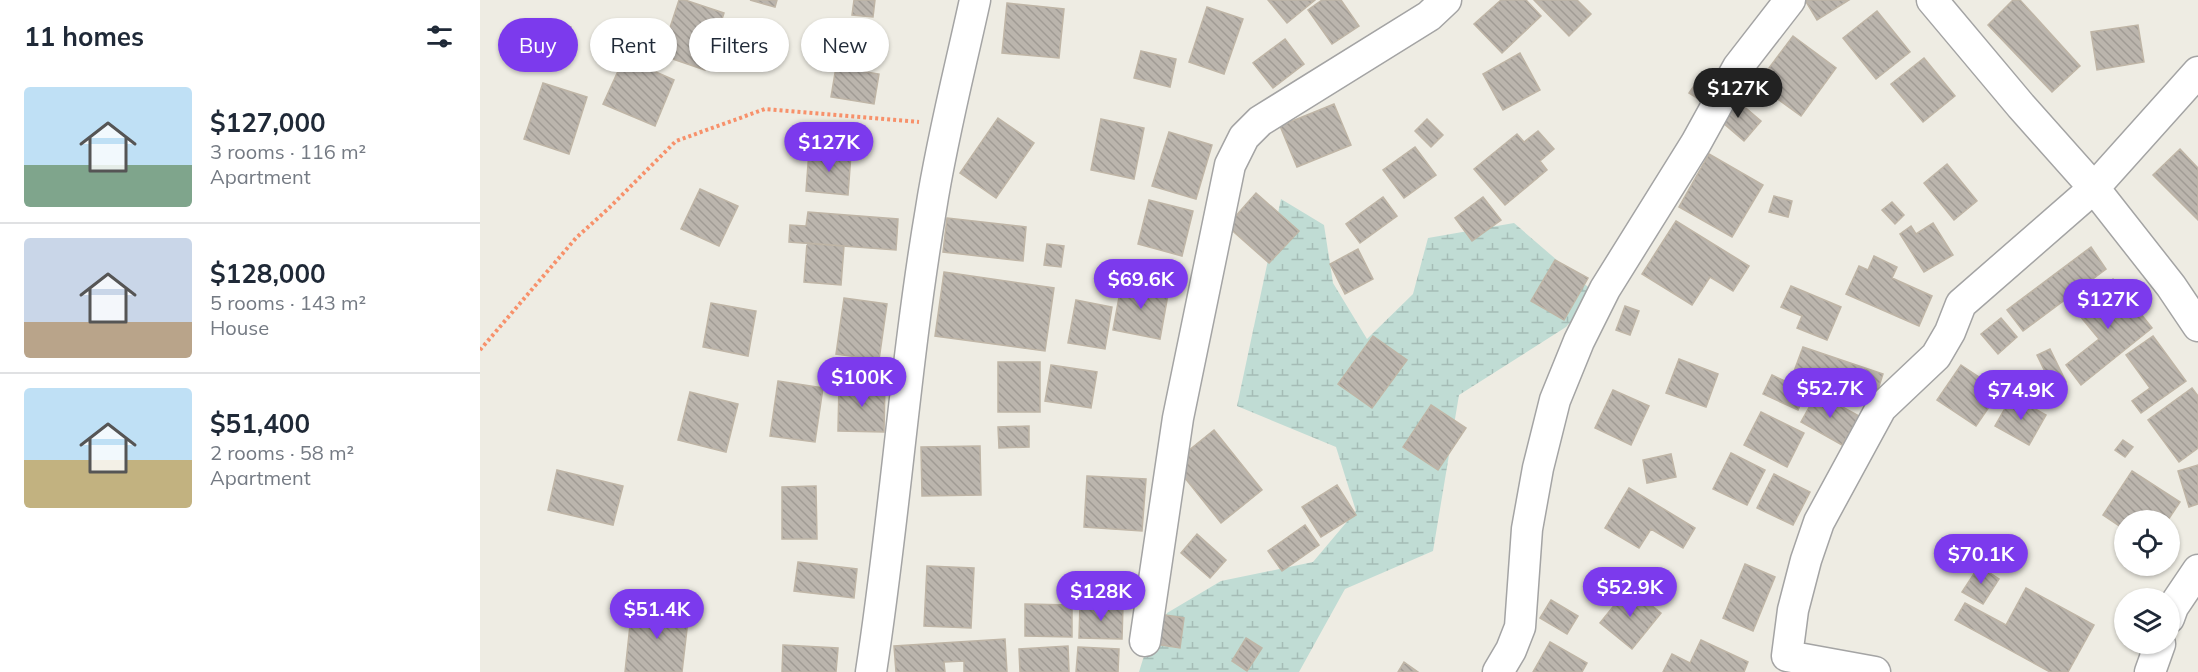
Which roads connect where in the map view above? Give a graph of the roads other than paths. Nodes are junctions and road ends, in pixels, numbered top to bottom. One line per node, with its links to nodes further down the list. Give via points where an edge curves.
1 (975, 0): 13 (street, via 931,208)
2 (1446, 0): 10 (street, via 1429,16 1260,121 1244,137 1230,165 1178,418)
3 (1790, 0): 14 (street, via 1738,67 1696,143 1605,289 1579,341 1555,400 1538,468 1527,529 1520,627)
4 (1932, 0): 6 (street)
5 (2198, 72): 6 (street)
6 (2094, 188): 7 (street); 12 (street, via 1961,304 1936,356 1881,408 1819,522)
7 (2198, 326)
8 (2198, 570): 9 (street)
9 (2180, 597)
10 (1145, 641)
11 (2156, 654): 16 (street)
12 (1779, 664): 15 (street)
13 (871, 672)
14 (1498, 672)
15 (1875, 672)
16 (2150, 672)

